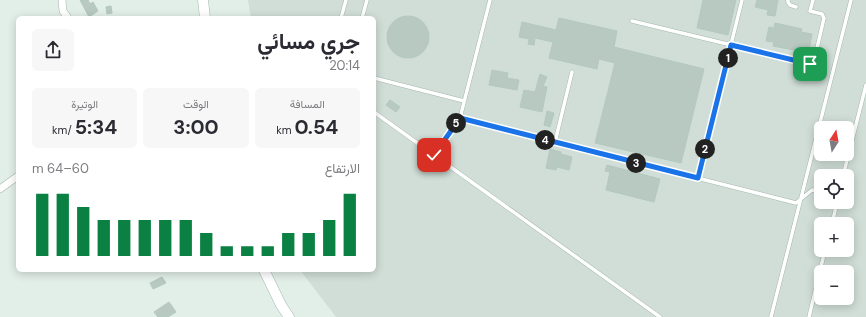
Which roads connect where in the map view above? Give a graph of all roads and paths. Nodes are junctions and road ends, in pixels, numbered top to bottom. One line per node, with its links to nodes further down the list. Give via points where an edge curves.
1 (62, 0): 11 (street)
2 (203, 0): 12 (main road)
3 (346, 0): 13 (lane)
4 (367, 0): 14 (lane)
5 (490, 0): 20 (lane)
6 (742, 0): 16 (lane)
7 (788, 0): 10 (lane, via 790,5)
8 (813, 0): 16 (lane, via 810,11 822,14 824,18 814,61 810,64)
9 (851, 0): 30 (lane)
10 (796, 7)
11 (67, 16)
12 (205, 16)
13 (342, 16)
14 (363, 16)
15 (632, 20): 16 (lane)
16 (731, 45): 27 (lane)
17 (572, 72): 23 (lane)
18 (376, 79): 20 (lane)
19 (866, 85): 25 (lane)
20 (464, 101): 22 (lane)
21 (376, 113): 24 (lane)
22 (460, 118): 23 (lane); 24 (lane)
23 (555, 142): 27 (lane)
24 (434, 155): 34 (lane)
25 (846, 169)
26 (16, 177): 28 (street)
27 (698, 178): 30 (lane, via 796,203)
28 (0, 189)
29 (814, 190): 30 (lane)
30 (800, 199): 35 (lane)
31 (823, 257): 36 (lane)
32 (265, 272): 33 (main road)
33 (289, 317)
34 (660, 317)
35 (771, 317)
36 (808, 317)

